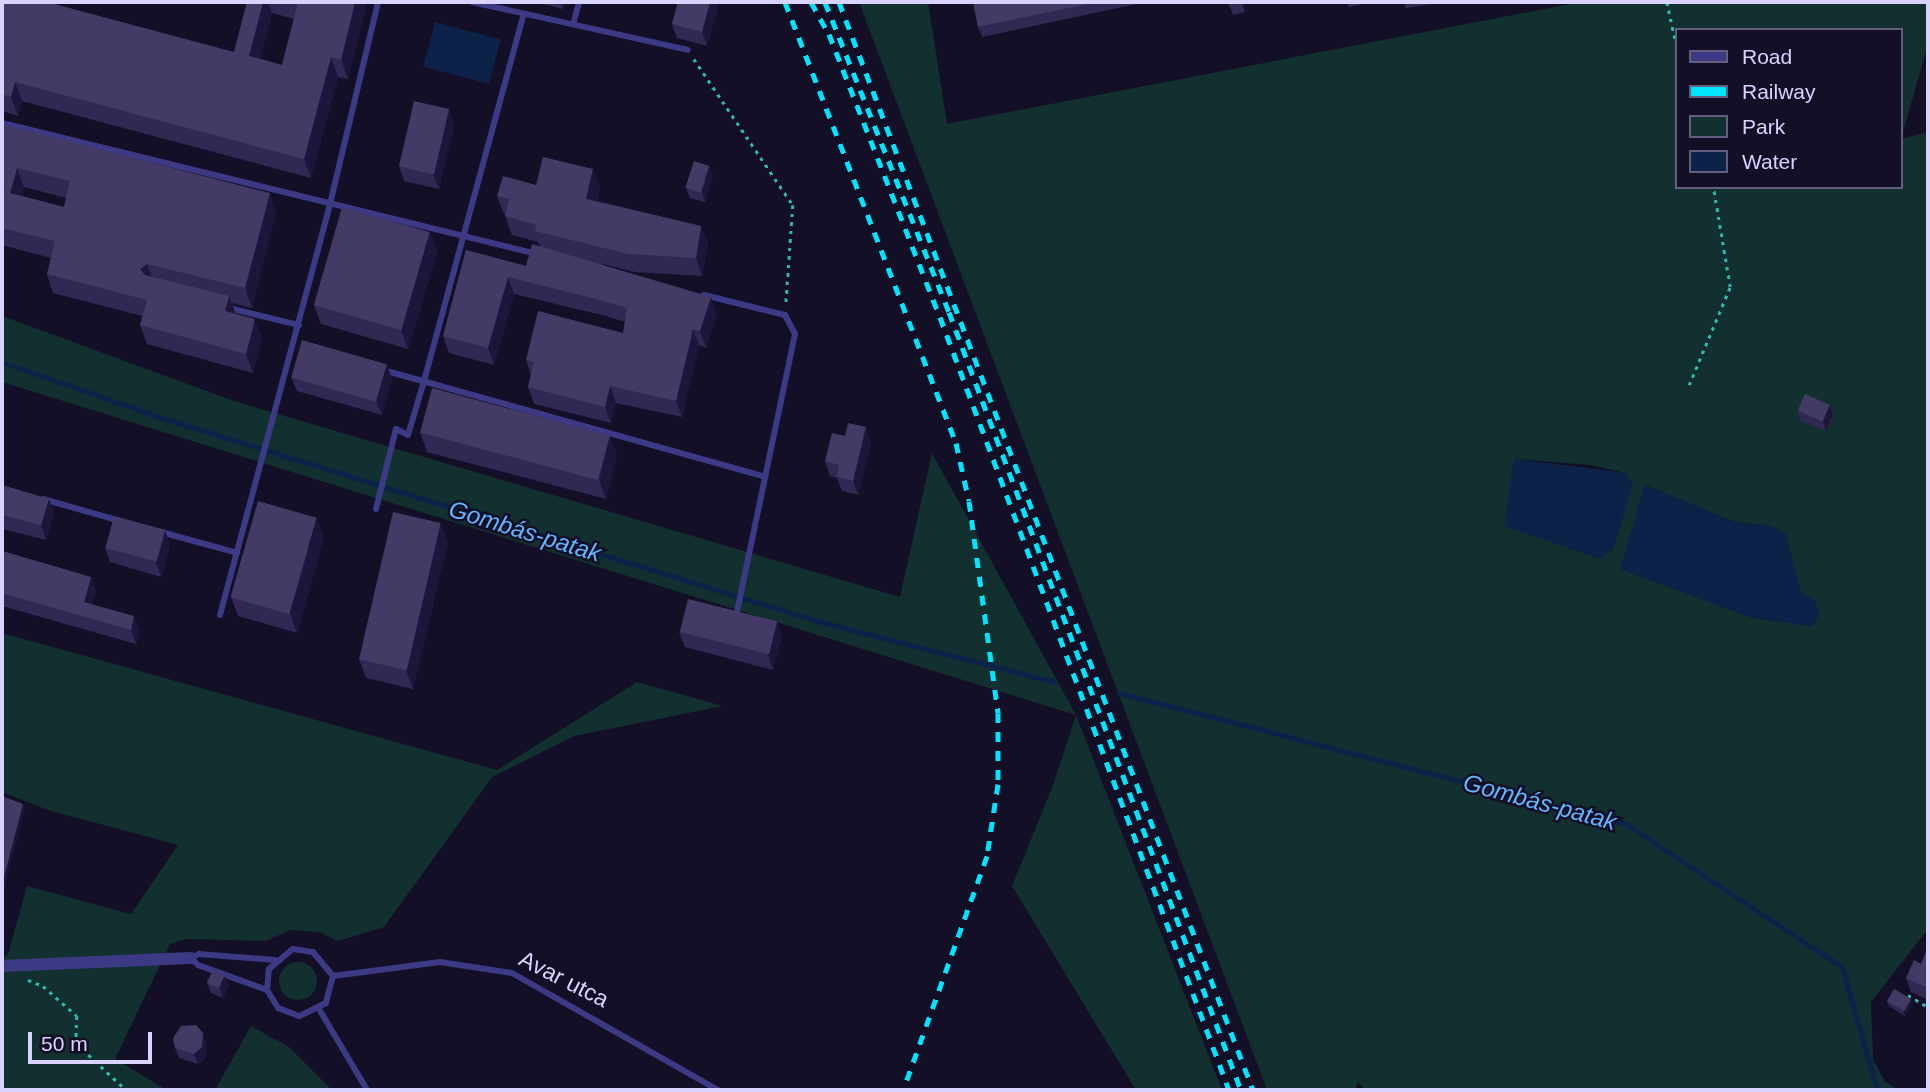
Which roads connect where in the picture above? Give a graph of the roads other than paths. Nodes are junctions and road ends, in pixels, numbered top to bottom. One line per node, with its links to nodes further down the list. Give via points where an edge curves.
1 (378, 2): 8 (lane)
2 (472, 2): 4 (lane)
3 (579, 2): 5 (lane)
4 (524, 14): 5 (lane); 9 (lane)
5 (574, 21): 6 (lane)
6 (688, 50)
7 (2, 123): 8 (lane)
8 (330, 204): 9 (lane); 13 (lane)
9 (460, 236): 10 (lane); 17 (lane)
10 (542, 256)
11 (691, 292): 18 (lane, via 785,315 795,334)
12 (217, 305): 13 (lane)
13 (299, 325): 14 (lane)
14 (293, 344): 15 (lane); 23 (lane)
15 (307, 348)
16 (372, 366): 17 (lane)
17 (424, 381): 18 (lane); 20 (lane, via 408,435 396,429)
18 (765, 477): 25 (lane)
19 (28, 495): 21 (lane)
20 (376, 509)
21 (132, 524)
22 (145, 528): 23 (lane)
23 (237, 553): 24 (lane)
24 (220, 615)
25 (736, 617)
26 (191, 958): 27 (lane, via 199,954); 28 (street); 30 (lane, via 198,965)
27 (275, 960): 29 (lane, via 293,950 313,952); 30 (lane)
28 (2, 966)
29 (332, 976): 31 (lane, via 331,995); 33 (lane, Avar utca, via 440,962 512,973 545,987)
30 (267, 990): 31 (lane, via 288,1014)
31 (319, 1009): 32 (lane)
32 (367, 1090)
33 (718, 1090)

